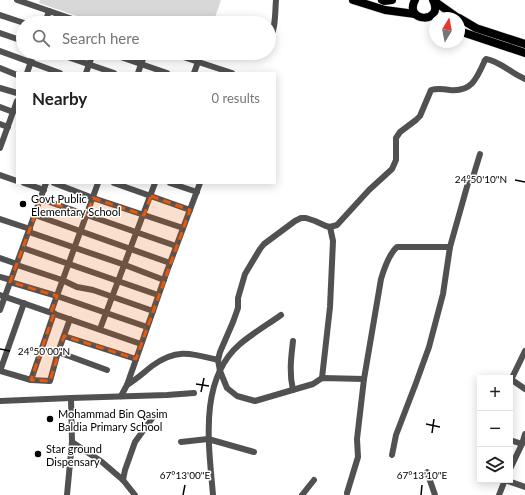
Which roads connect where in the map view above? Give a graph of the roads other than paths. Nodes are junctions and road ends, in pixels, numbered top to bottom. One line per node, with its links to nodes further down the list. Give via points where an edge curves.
1 (16, 0): 6 (street)
2 (276, 0): 12 (street)
3 (353, 0): 8 (main road, via 385,10)
4 (415, 0): 8 (main road, via 412,5)
5 (433, 0): 7 (main road); 13 (main road, via 435,9 433,14)
6 (49, 11): 10 (street); 11 (street)
7 (450, 12)
8 (415, 14): 13 (main road)
9 (0, 15): 15 (street)
10 (47, 16)
11 (64, 16)
12 (275, 16)
13 (426, 18): 14 (main road)
14 (429, 19)
15 (16, 20)
16 (465, 22): 20 (main road, via 476,28)
17 (0, 33): 19 (street)
18 (465, 33): 22 (main road)
19 (16, 39)
20 (525, 44)
21 (0, 51): 23 (street)
22 (525, 53)
23 (16, 57)
24 (25, 60): 30 (street)
25 (77, 60): 32 (street)
26 (90, 60): 32 (street)
27 (128, 60): 33 (street)
28 (143, 60): 33 (street)
29 (192, 60): 31 (street)
30 (31, 62): 35 (street); 36 (street)
31 (198, 62): 41 (street); 42 (street)
32 (89, 64): 37 (street); 38 (street)
33 (141, 65): 39 (street); 40 (street)
34 (0, 68): 43 (street)
35 (27, 72)
36 (57, 72)
37 (86, 72)
38 (111, 72)
39 (138, 72)
40 (164, 72)
41 (194, 72)
42 (229, 72)
43 (16, 74)
44 (525, 79): 73 (street, via 486,59 474,82 465,89 431,90 420,116 396,138 396,160 392,169 337,225)
45 (0, 88): 46 (street)
46 (16, 93)
47 (0, 107): 48 (street)
48 (14, 114): 50 (street)
49 (0, 124): 50 (street)
50 (8, 126): 51 (street)
51 (1, 144)
52 (480, 154): 79 (street, via 473,177 468,183)
53 (0, 175): 54 (street)
54 (16, 180)
55 (27, 184): 63 (street)
56 (46, 184): 63 (street)
57 (57, 184): 66 (street)
58 (98, 184): 66 (street)
59 (117, 184): 65 (street)
60 (155, 184): 65 (street)
61 (173, 184): 64 (street)
62 (200, 184): 64 (street)
63 (44, 190): 67 (street)
64 (197, 192): 68 (street)
65 (151, 196): 68 (street); 71 (street)
66 (93, 198): 70 (street); 71 (street)
67 (41, 199): 69 (street); 70 (street)
68 (190, 210): 74 (street)
69 (35, 215): 75 (street); 76 (street)
70 (87, 215): 76 (street); 77 (street)
71 (144, 215): 74 (street); 77 (street)
72 (0, 220): 75 (street)
73 (330, 227): 112 (street, via 311,219 301,218 264,244 245,274 238,308); 117 (street, via 333,241 332,270)
74 (183, 228): 78 (street)
75 (29, 230): 80 (street); 81 (street)
76 (80, 231): 81 (street); 82 (street)
77 (137, 233): 78 (street); 82 (street)
78 (176, 246): 84 (street)
79 (450, 247): 118 (street, via 397,247 394,250 381,279); 136 (street, via 443,294 429,347 396,435)
80 (23, 248): 85 (street); 86 (street)
81 (74, 248): 86 (street); 87 (street)
82 (131, 249): 84 (street); 87 (street)
83 (0, 258): 85 (street)
84 (170, 263): 90 (street)
85 (17, 264): 89 (street); 91 (street)
86 (68, 264): 89 (street); 92 (street)
87 (125, 265): 90 (street); 92 (street)
88 (0, 276): 91 (street)
89 (62, 280): 95 (street); 96 (street)
90 (164, 280): 93 (street)
91 (11, 281): 94 (street); 95 (street)
92 (119, 281): 93 (street); 96 (street)
93 (158, 295): 99 (street)
94 (2, 296): 97 (street); 98 (street)
95 (57, 296): 100 (street); 101 (street)
96 (112, 297): 99 (street); 101 (street)
97 (24, 303): 100 (street); 114 (street)
98 (0, 310)
99 (153, 311): 104 (street)
100 (52, 313): 103 (street); 119 (street)
101 (106, 313): 104 (street); 105 (street)
102 (281, 315): 115 (street, via 240,344)
103 (70, 319): 105 (street); 106 (street)
104 (147, 328): 108 (street)
105 (100, 329): 108 (street)
106 (64, 336): 110 (street); 111 (street)
107 (293, 341): 123 (street, via 290,366)
108 (141, 344): 111 (street)
109 (525, 350): 116 (street)
110 (58, 352): 113 (street); 119 (street, via 50,381)
111 (136, 359): 121 (street)
112 (218, 360): 115 (street); 121 (street, via 190,354 172,355)
113 (107, 370)
114 (0, 371): 119 (street)
115 (220, 371): 123 (street, via 227,388 237,396 255,401); 130 (street, via 213,391)
116 (513, 377)
117 (322, 378): 118 (street); 123 (street, via 313,384)
118 (364, 379): 144 (street, via 357,439 358,457)
119 (31, 380)
120 (513, 382): 122 (street)
121 (127, 385): 125 (street)
122 (525, 389)
123 (293, 390)
124 (194, 393): 125 (street)
125 (121, 396): 126 (street)
126 (70, 398): 127 (street); 132 (street)
127 (0, 401)
128 (153, 417): 139 (street, via 136,442)
129 (525, 434): 134 (street)
130 (208, 439): 133 (street); 135 (street); 147 (street)
131 (513, 441): 134 (street)
132 (72, 442): 139 (street); 145 (street)
133 (181, 442)
134 (522, 444): 137 (street)
135 (254, 452)
136 (392, 455)
137 (513, 463)
138 (427, 472): 149 (street)
139 (123, 480): 146 (street)
140 (314, 480): 148 (street)
141 (504, 483): 150 (street)
142 (513, 483): 143 (street)
143 (525, 487)
144 (347, 493)
145 (67, 495)
146 (135, 495)
147 (213, 495)
148 (301, 495)
149 (435, 495)
150 (499, 495)

